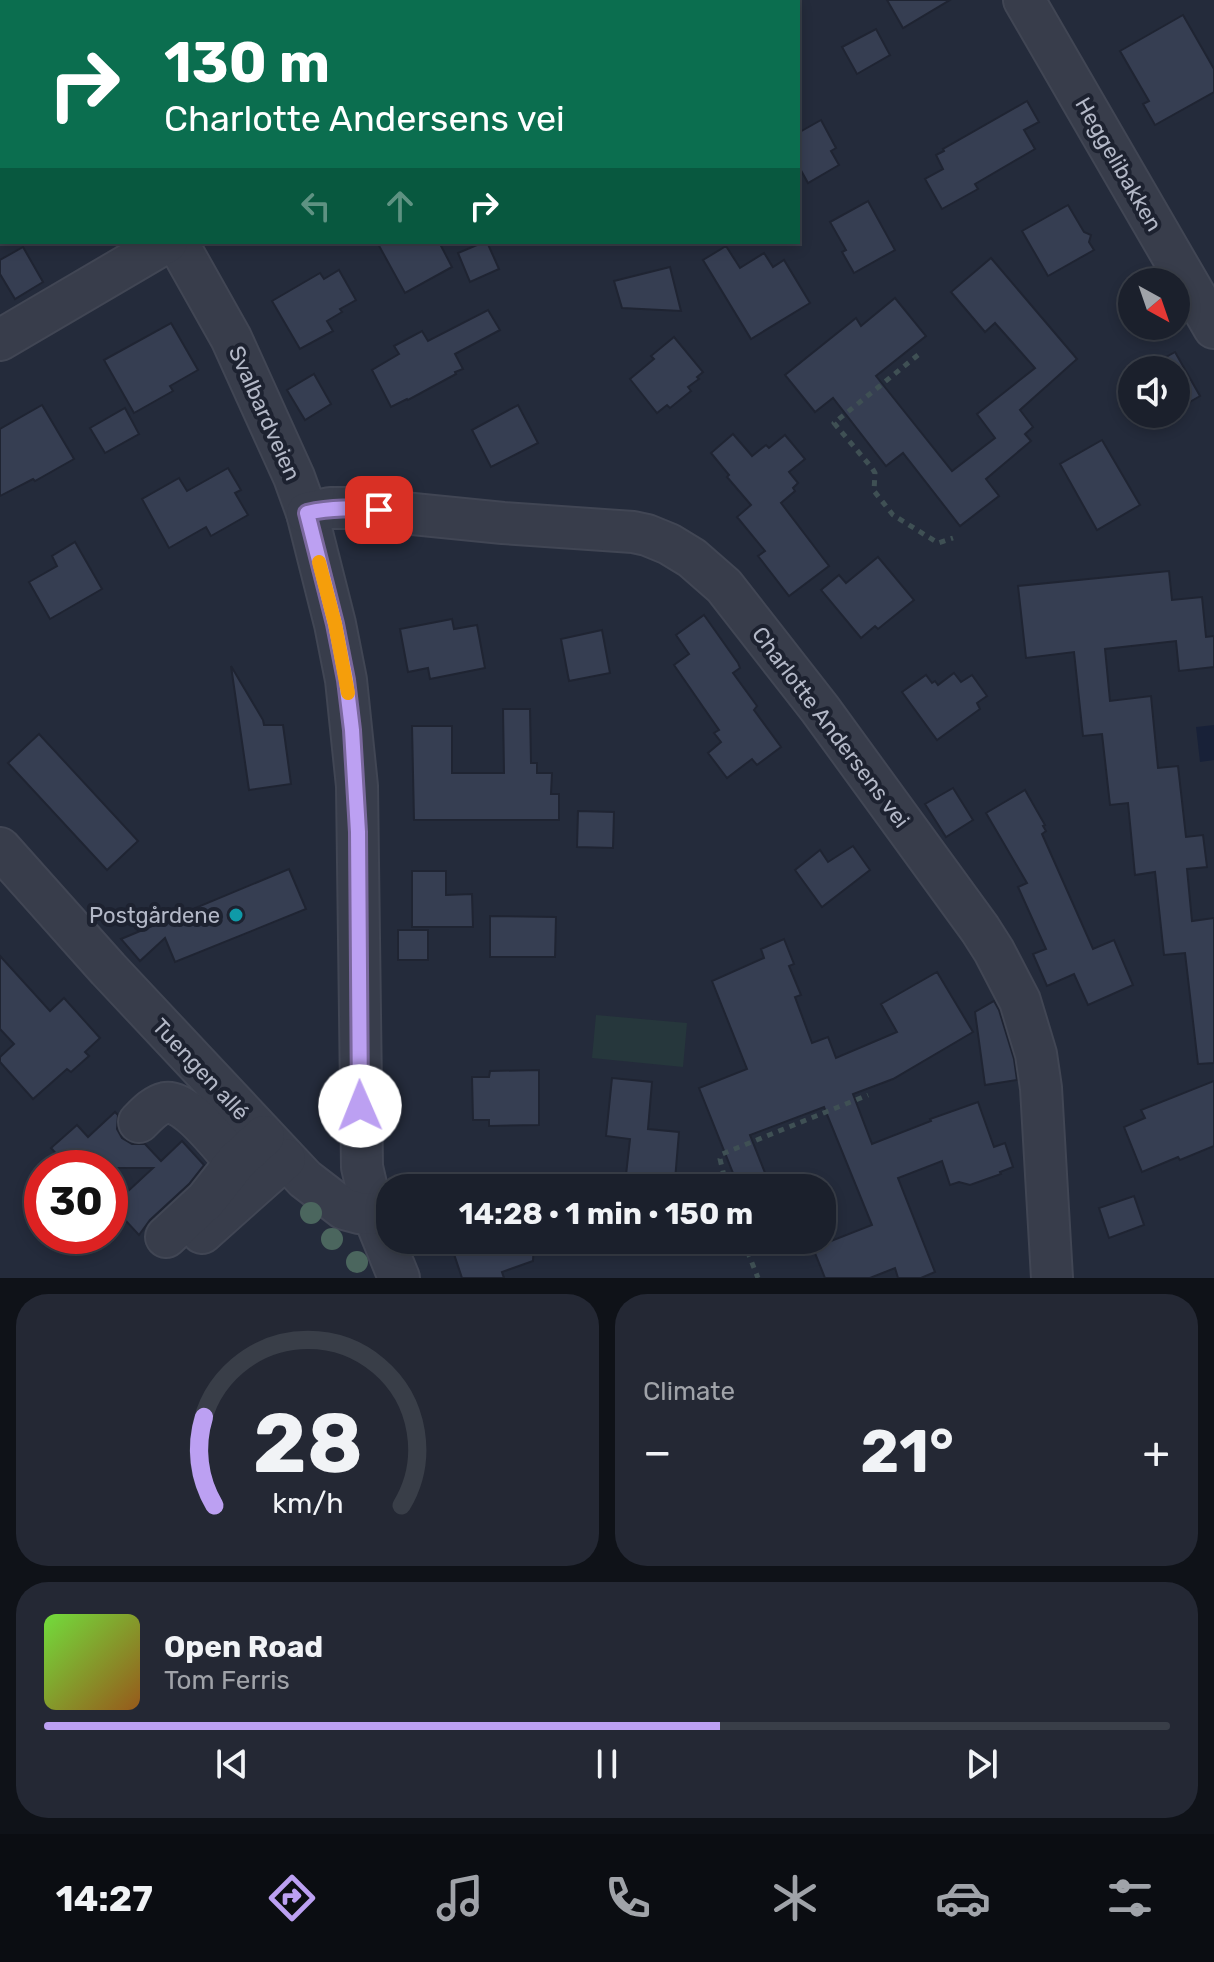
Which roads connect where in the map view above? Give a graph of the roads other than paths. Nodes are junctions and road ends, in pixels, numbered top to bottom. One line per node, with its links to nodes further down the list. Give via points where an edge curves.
1 (1024, 0): 4 (street, Heggelibakken)
2 (164, 244): 5 (street)
3 (178, 244): 6 (street, Svalbardveien, via 231,338)
4 (1214, 328)
5 (0, 340)
6 (307, 513): 10 (street, Svalbardveien, via 335,624 352,730 360,1136); 13 (street, Charlotte Andersens vei, via 353,508 633,532 692,558 724,586 980,929 1020,1001 1041,1088)
7 (0, 848): 9 (street, Tuengen allé)
8 (139, 1122): 9 (street, via 173,1103)
9 (262, 1152): 10 (street, Tuengen allé, via 344,1209); 11 (street)
10 (373, 1214): 12 (street)
11 (174, 1244)
12 (388, 1272)
13 (1052, 1278)

